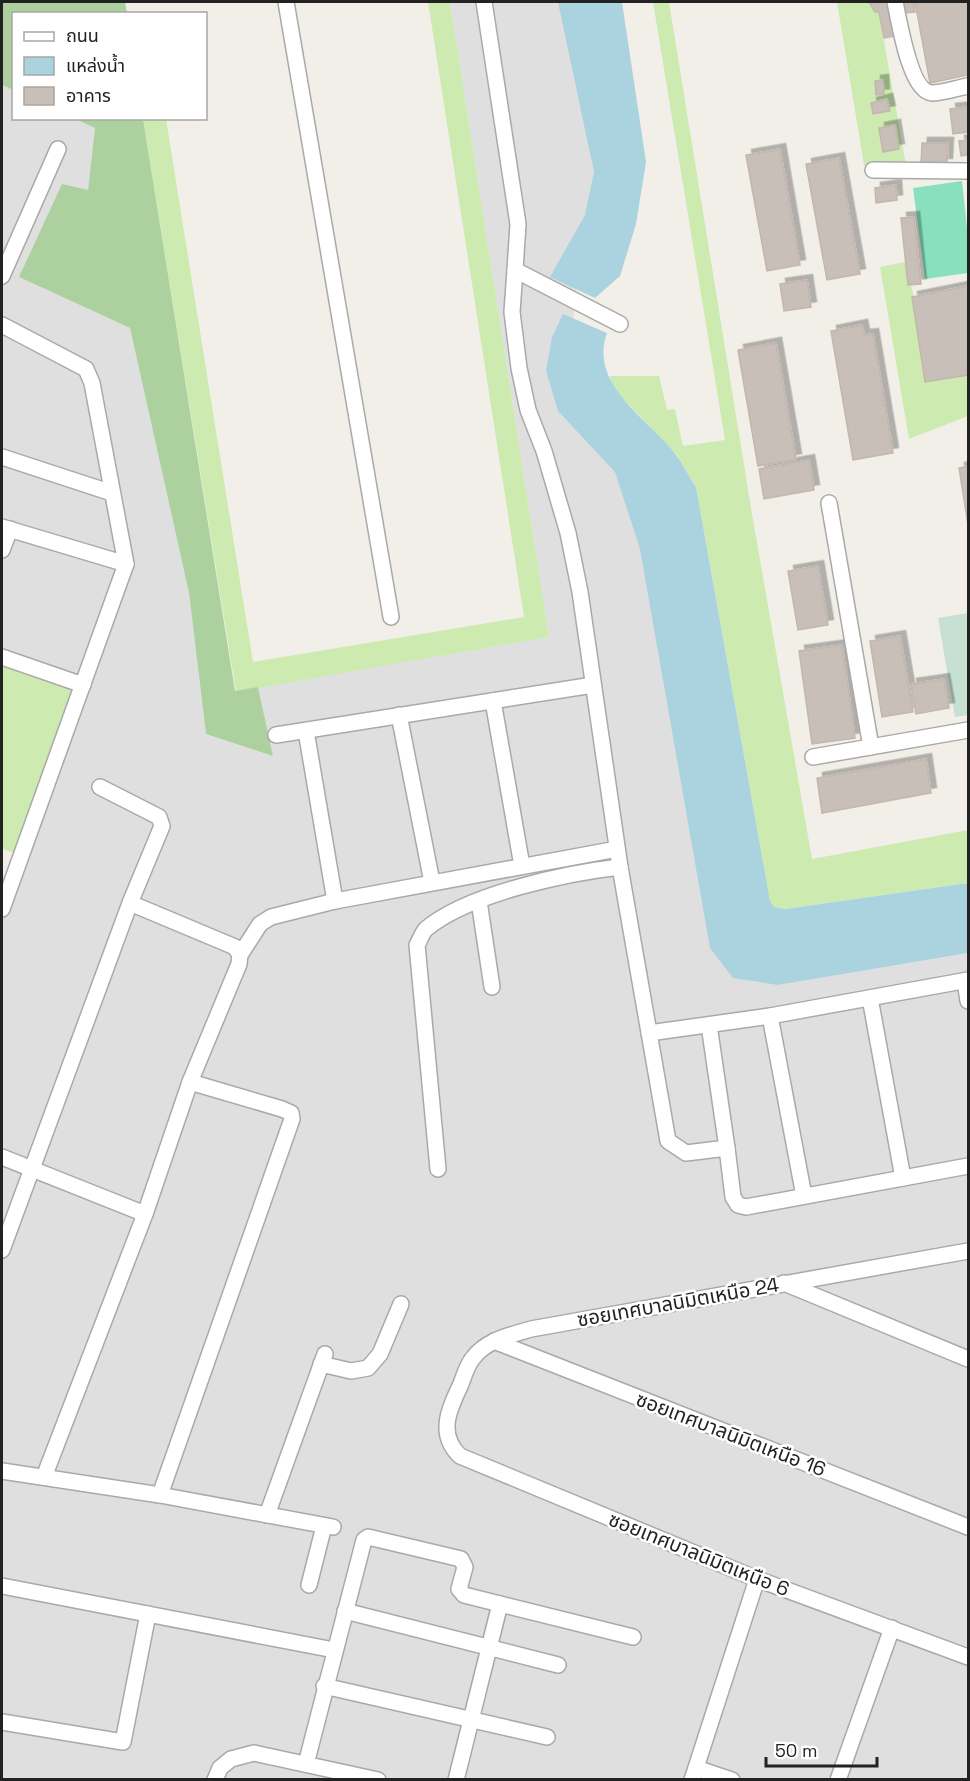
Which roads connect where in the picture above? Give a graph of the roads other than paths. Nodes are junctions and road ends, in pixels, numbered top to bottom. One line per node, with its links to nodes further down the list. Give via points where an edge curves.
1 (286, 2): 18 (street)
2 (484, 2): 8 (street, via 518,224)
3 (895, 2): 4 (street, via 916,82 921,88 930,93)
4 (969, 86)
5 (58, 148): 9 (street)
6 (873, 170): 7 (street)
7 (969, 171)
8 (515, 270): 10 (street); 20 (street, via 512,312 519,368 528,410 568,533)
9 (2, 276)
10 (620, 324)
11 (2, 325): 13 (street, via 86,369)
12 (2, 457): 13 (street)
13 (112, 493): 17 (street)
14 (829, 503): 27 (street)
15 (6, 528): 16 (street); 17 (street)
16 (2, 550)
17 (126, 564): 21 (street)
18 (391, 617)
19 (2, 657): 21 (street)
20 (593, 684): 22 (street); 30 (street)
21 (83, 685): 37 (street)
22 (494, 701): 23 (street); 31 (street)
23 (399, 716): 25 (street); 33 (street)
24 (969, 730): 27 (street)
25 (306, 731): 26 (street); 34 (street)
26 (276, 735)
27 (871, 747): 28 (street)
28 (813, 757)
29 (100, 787): 36 (street, via 162,821)
30 (617, 849): 31 (street); 32 (street)
31 (522, 866): 33 (street)
32 (620, 867): 35 (street, via 569,873); 45 (street)
33 (432, 882): 34 (street)
34 (335, 901): 38 (street, via 264,919)
35 (479, 901): 40 (street); 51 (street, via 425,930 417,945)
36 (130, 903): 38 (street, via 235,947); 50 (street)
37 (2, 909)
38 (240, 954): 46 (street)
39 (967, 980): 41 (street); 42 (street)
40 (492, 987)
41 (870, 998): 43 (street); 52 (street)
42 (969, 1000)
43 (770, 1016): 44 (street); 53 (street)
44 (709, 1025): 45 (street); 47 (street)
45 (649, 1034): 47 (street, via 668,1140 686,1153)
46 (190, 1082): 54 (street); 64 (street, via 282,1109 291,1113 292,1119)
47 (727, 1148): 53 (street, via 733,1197 738,1205 746,1207)
48 (2, 1157): 50 (street)
49 (969, 1166): 52 (street)
50 (32, 1169): 54 (street); 55 (street)
51 (438, 1169)
52 (903, 1178): 53 (street)
53 (804, 1196)
54 (145, 1214): 63 (street)
55 (2, 1250)
56 (969, 1251): 57 (street, ซอยเทศบาลนิมิตเหนือ 24)
57 (784, 1283): 59 (street, ซอยเทศบาลนิมิตเหนือ 24, via 531,1329); 60 (street)
58 (401, 1304): 65 (street, via 380,1354 368,1368 351,1371 323,1359)
59 (494, 1341): 61 (street, ซอยเทศบาลนิมิตเหนือ 24, via 473,1357 451,1405); 66 (street, ซอยเทศบาลนิมิตเหนือ 16)
60 (969, 1359)
61 (445, 1431): 67 (street, ซอยเทศบาลนิมิตเหนือ 6, via 460,1456)
62 (2, 1471): 63 (street)
63 (44, 1477): 64 (street)
64 (160, 1495): 65 (street)
65 (267, 1515): 68 (street, via 328,1526)
66 (969, 1527)
67 (757, 1579): 73 (street, ซอยเทศบาลนิมิตเหนือ 6); 84 (street)
68 (309, 1585)
69 (2, 1587): 72 (street)
70 (500, 1604): 71 (street, via 461,1593 465,1567 461,1559 368,1537); 74 (street); 75 (street)
71 (345, 1611): 75 (street); 76 (street)
72 (148, 1614): 76 (street); 81 (street, via 123,1742)
73 (892, 1628): 77 (street, ซอยเทศบาลนิมิตเหนือ 6); 90 (street)
74 (633, 1637)
75 (489, 1649): 78 (street); 80 (street)
76 (334, 1650): 79 (street)
77 (969, 1658)
78 (558, 1665)
79 (324, 1686): 80 (street); 83 (street)
80 (472, 1720): 82 (street); 88 (street)
81 (2, 1722)
82 (547, 1737)
83 (306, 1764): 85 (street); 86 (street, via 254,1753 231,1759)
84 (694, 1774): 89 (street)
85 (347, 1776): 87 (street)
86 (215, 1779)
87 (378, 1779)
88 (456, 1779)
89 (732, 1779)
90 (838, 1779)

